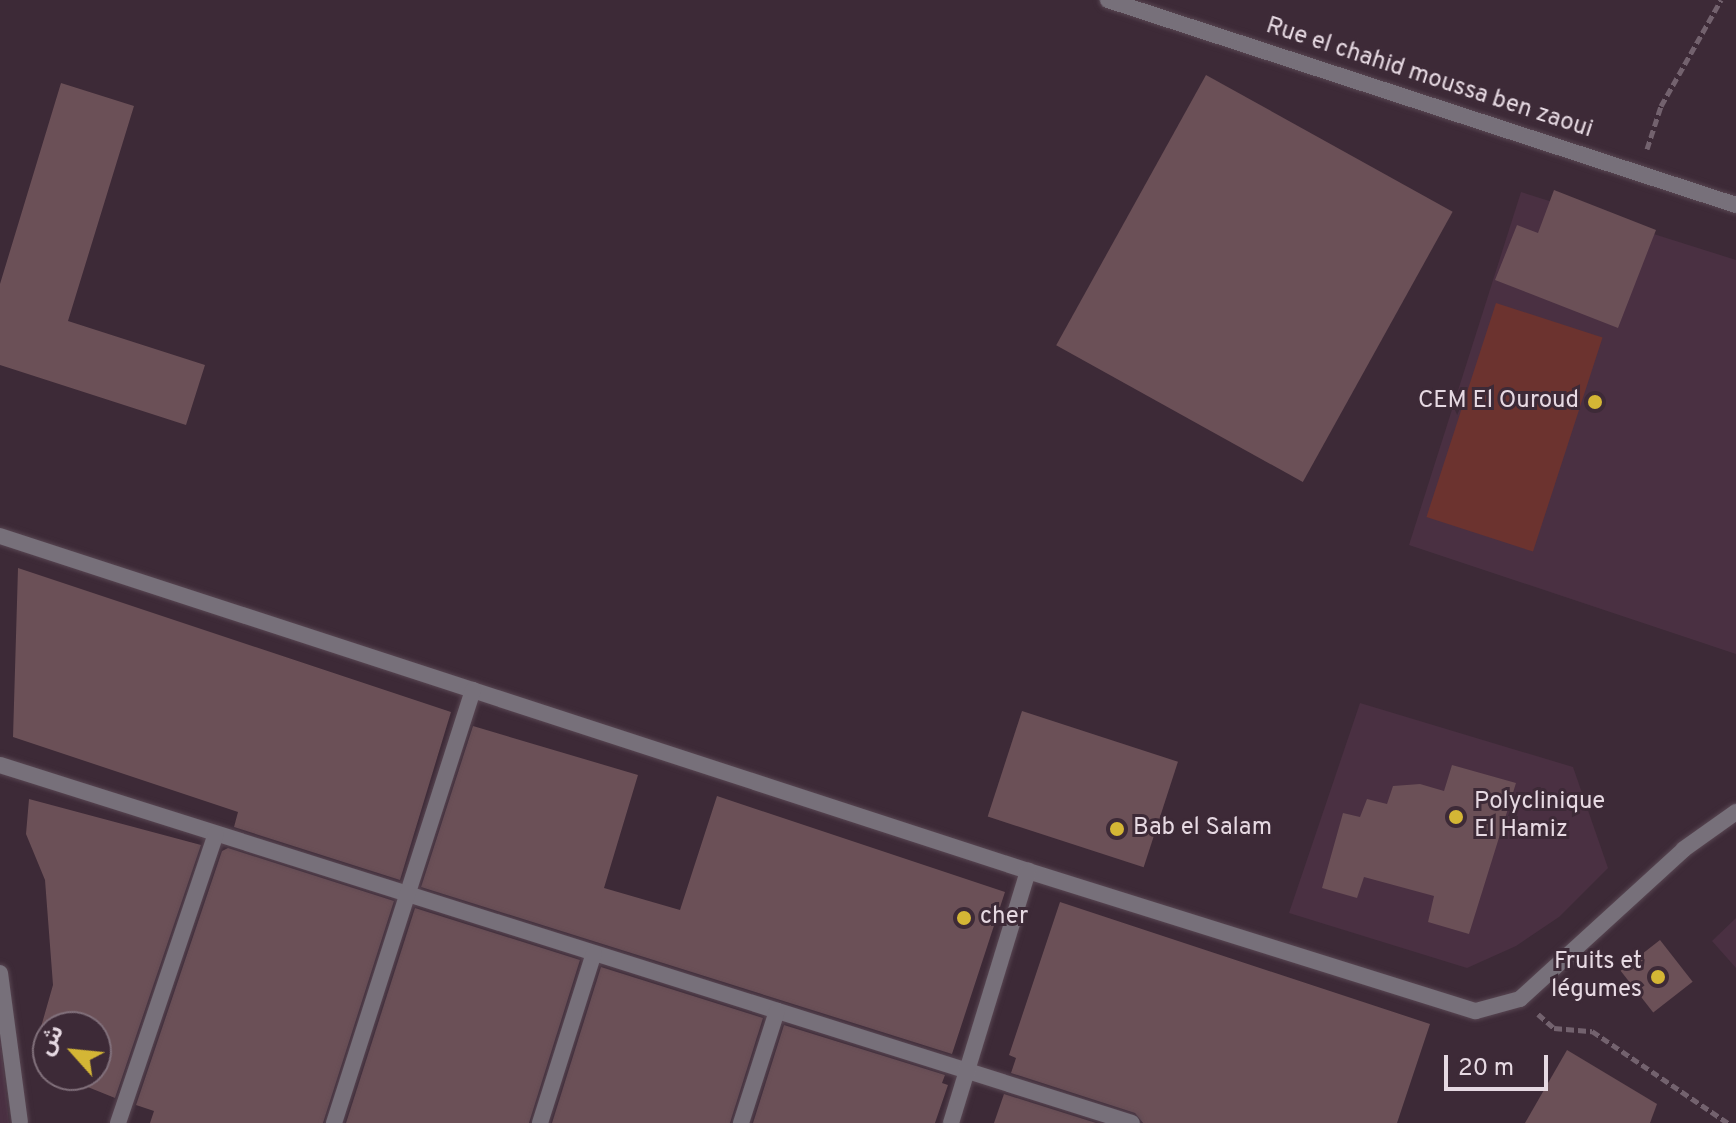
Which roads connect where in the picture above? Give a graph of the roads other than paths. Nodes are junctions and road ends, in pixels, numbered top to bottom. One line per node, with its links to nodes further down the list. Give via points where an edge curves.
1 (1108, 0): 2 (street, Rue el chahid moussa ben zaoui)
2 (1736, 205)
3 (0, 536): 4 (street)
4 (473, 690): 8 (street); 9 (street)
5 (0, 765): 7 (street)
6 (1736, 812): 8 (street, via 1684,849 1520,999 1476,1011)
7 (216, 834): 9 (street); 16 (street)
8 (1028, 871): 13 (street)
9 (408, 894): 10 (street); 17 (street)
10 (594, 953): 12 (street); 18 (street)
11 (0, 973): 14 (street)
12 (777, 1011): 13 (street); 19 (street)
13 (968, 1072): 20 (street); 21 (street)
14 (18, 1123): 15 (street)
15 (38, 1123)
16 (118, 1123)
17 (334, 1123)
18 (540, 1123)
19 (741, 1123)
20 (951, 1123)
21 (1132, 1123)

